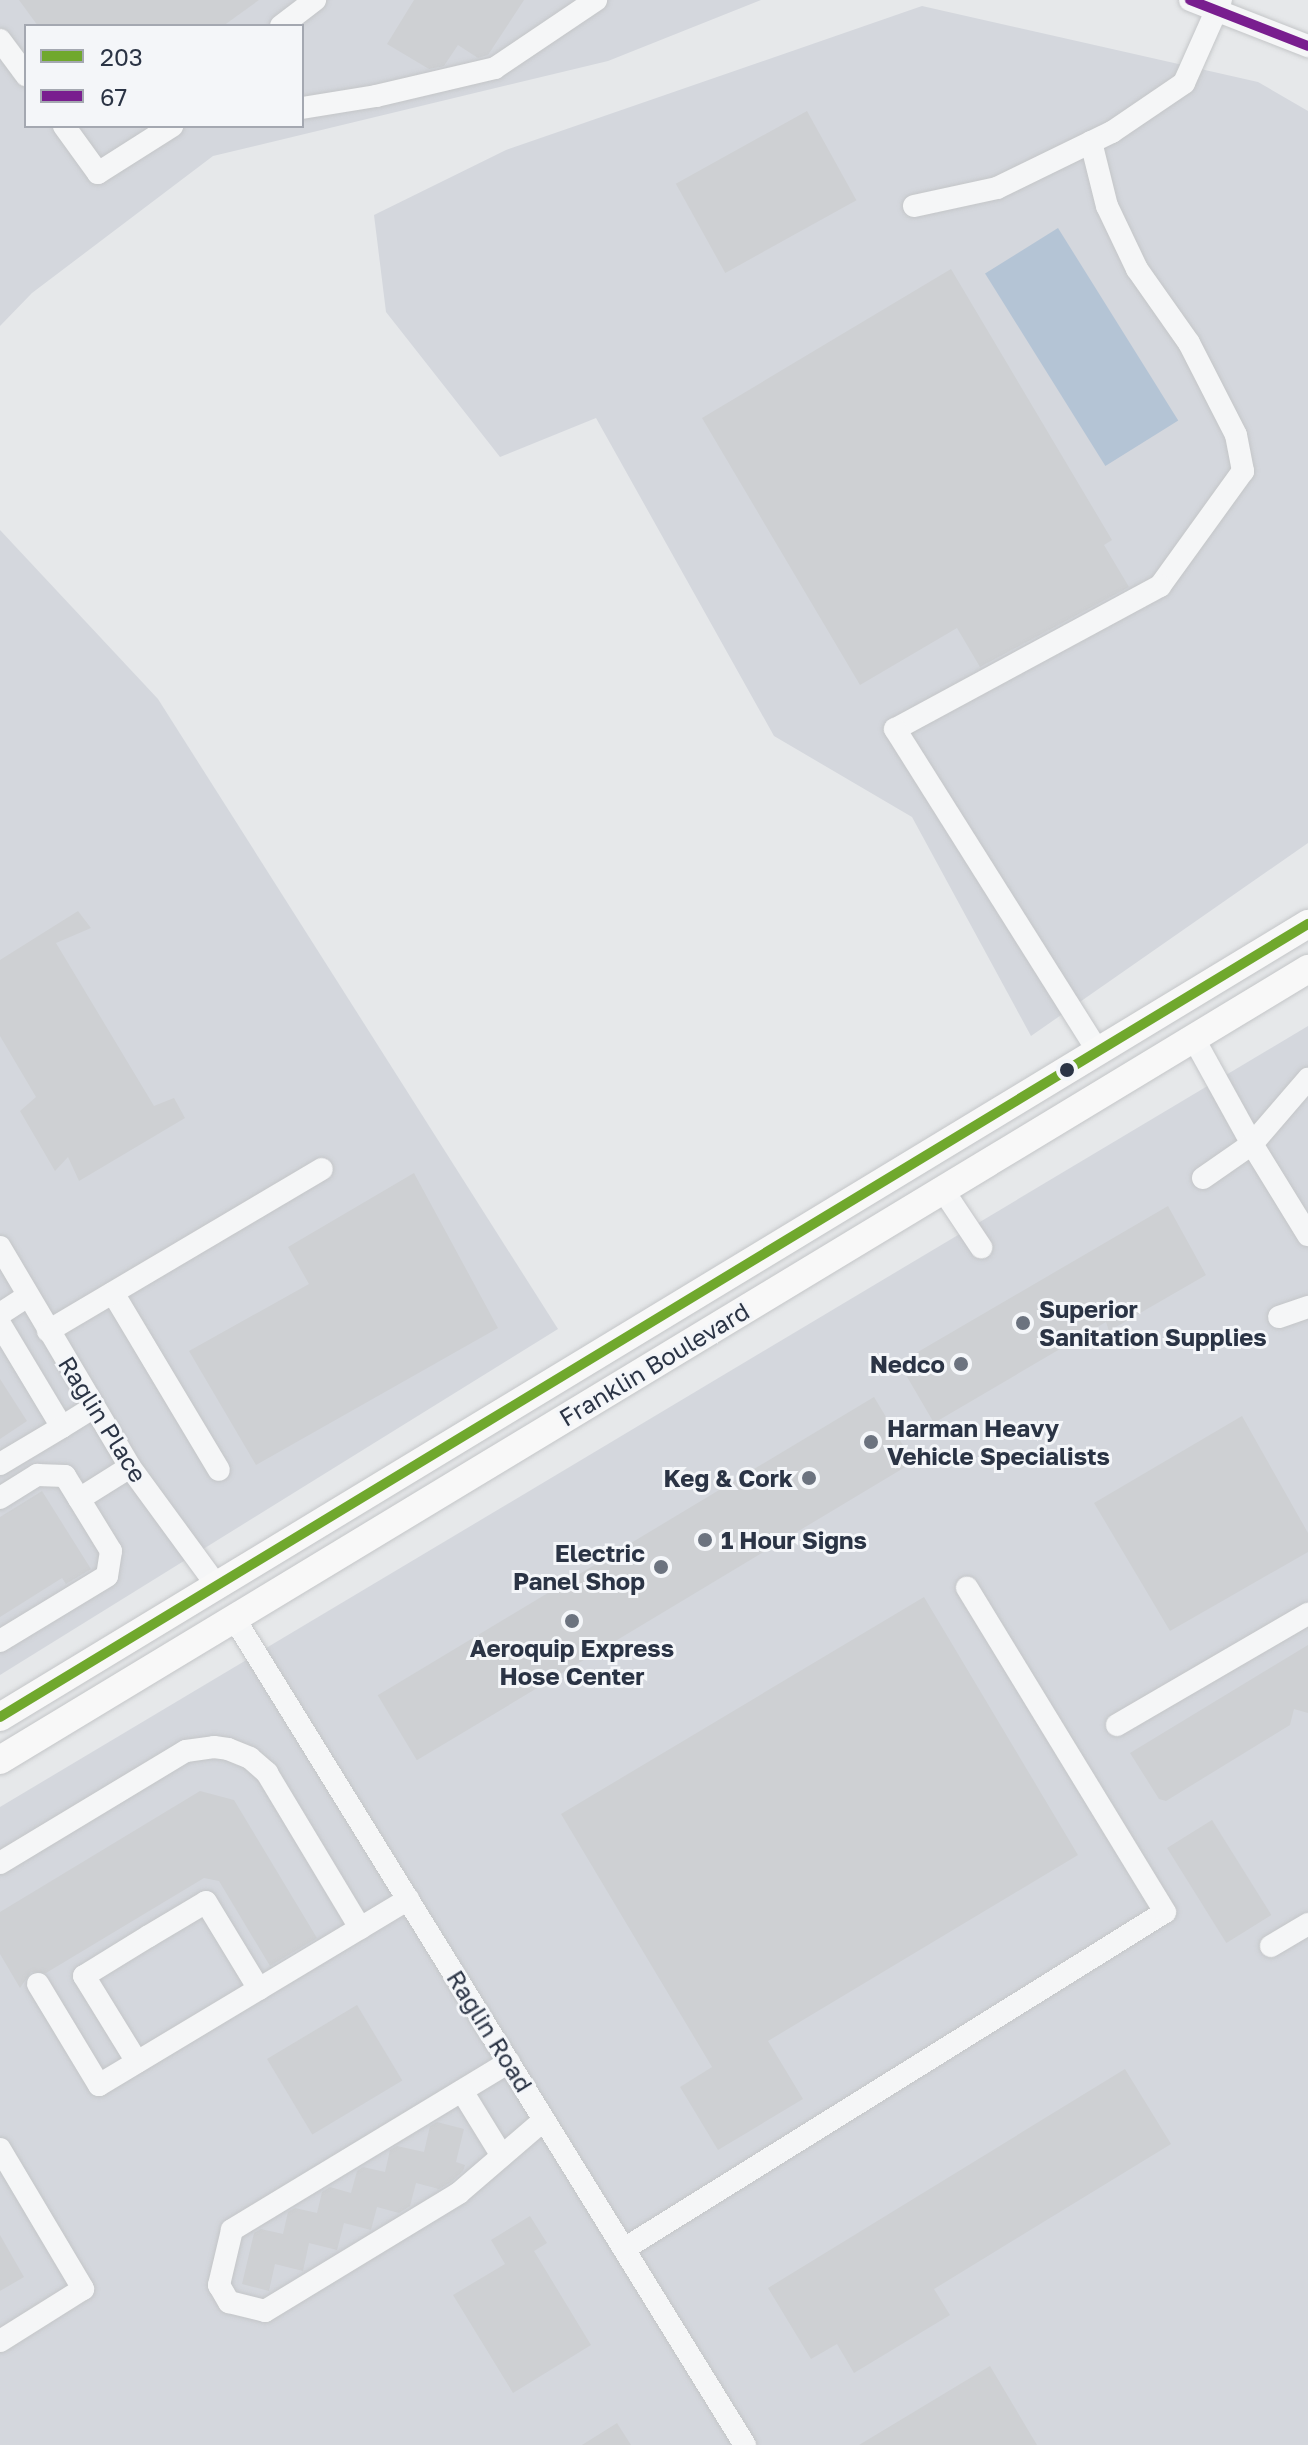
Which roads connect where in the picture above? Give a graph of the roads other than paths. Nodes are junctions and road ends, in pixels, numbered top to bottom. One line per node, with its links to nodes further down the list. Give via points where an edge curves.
1 (315, 0): 5 (street)
2 (596, 0): 9 (street, via 495,68)
3 (1190, 0): 4 (street)
4 (1219, 4): 7 (street); 12 (street, via 1184,83)
5 (284, 24)
6 (0, 40): 8 (street)
7 (1308, 46)
8 (24, 72)
9 (304, 108)
10 (65, 128): 11 (street, via 98,173)
11 (173, 128)
12 (1091, 142): 13 (street, via 997,188); 17 (street, via 1107,206 1137,269 1189,343 1236,435 1243,471 1160,586 895,729)
13 (914, 206)
14 (1308, 924): 17 (main road, Franklin Boulevard)
15 (1308, 969): 16 (main road, Franklin Boulevard)
16 (1194, 1039): 19 (street); 22 (main road, Franklin Boulevard)
17 (1099, 1053): 40 (main road, Franklin Boulevard)
18 (1308, 1079): 19 (street)
19 (1252, 1144): 21 (street); 23 (street)
20 (322, 1169): 26 (street)
21 (1203, 1178)
22 (943, 1190): 25 (street); 43 (main road, Franklin Boulevard)
23 (1308, 1235)
24 (0, 1247): 27 (street, Raglin Place)
25 (981, 1247)
26 (113, 1293): 32 (street); 37 (street)
27 (28, 1296): 29 (street); 32 (street, Raglin Place)
28 (1308, 1307): 30 (street)
29 (0, 1314)
30 (1279, 1317)
31 (0, 1324): 34 (street)
32 (48, 1331): 33 (street, Raglin Place)
33 (94, 1407): 34 (street); 36 (street, Raglin Place)
34 (62, 1427): 35 (street)
35 (0, 1464)
36 (130, 1467): 39 (street); 40 (street, Raglin Place)
37 (219, 1470)
38 (0, 1498): 39 (street, via 37,1475 65,1476)
39 (79, 1499): 44 (street, via 111,1551 107,1576)
40 (217, 1586): 45 (main road, Franklin Boulevard)
41 (967, 1588): 61 (street, via 1165,1912)
42 (1308, 1614): 46 (street)
43 (234, 1618): 47 (main road, Franklin Boulevard); 49 (street, Raglin Road)
44 (0, 1641)
45 (0, 1717)
46 (1117, 1725)
47 (0, 1760)
48 (0, 1863): 51 (street, via 186,1751 228,1749 267,1773)
49 (408, 1899): 51 (street); 56 (street, Raglin Road)
50 (1308, 1924): 52 (street)
51 (360, 1928): 54 (street)
52 (1271, 1946)
53 (38, 1984): 55 (street, via 99,2085)
54 (259, 1989): 55 (street); 55 (street, via 206,1902 84,1976)
55 (137, 2062)
56 (509, 2062): 57 (street); 58 (street, Raglin Road)
57 (462, 2091): 60 (street); 60 (street, via 232,2230 219,2285 229,2302 265,2311 459,2193)
58 (544, 2120): 60 (street); 61 (street, Raglin Road)
59 (0, 2149): 62 (street, via 83,2289)
60 (502, 2156)
61 (624, 2249): 63 (street, Raglin Road)
62 (0, 2341)
63 (745, 2445)

